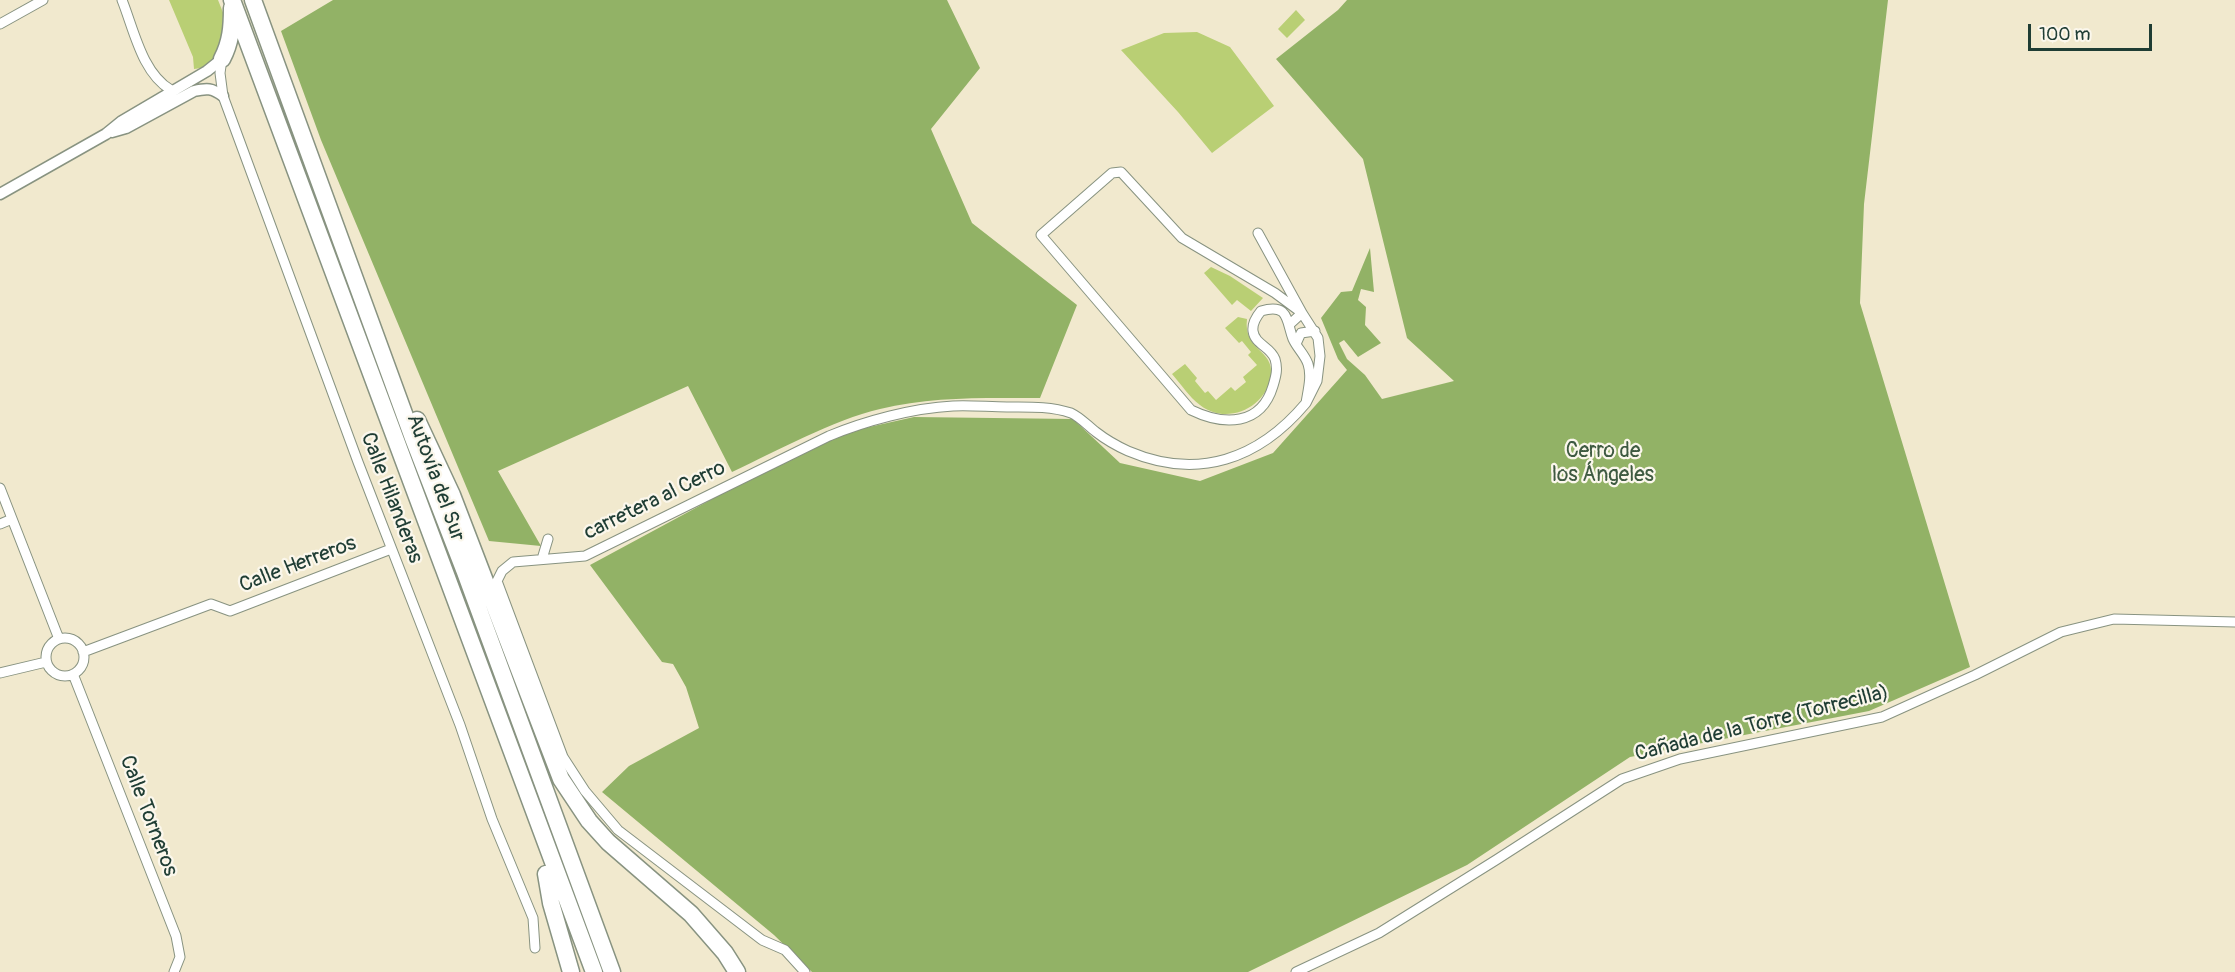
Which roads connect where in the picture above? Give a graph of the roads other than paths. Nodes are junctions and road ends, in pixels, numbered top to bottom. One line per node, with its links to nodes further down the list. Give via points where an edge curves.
1 (43, 0): 5 (street)
2 (122, 0): 7 (street, via 146,61 156,79)
3 (253, 0): 16 (highway, Autovía del Sur)
4 (232, 1): 6 (highway, via 231,34); 31 (highway, Autovía del Sur)
5 (0, 24)
6 (222, 59): 7 (street); 8 (street, Calle Hilanderas)
7 (171, 90): 9 (street); 10 (street)
8 (224, 96): 9 (street, via 205,88); 23 (street, Calle Hilanderas)
9 (173, 102): 10 (street, via 126,128)
10 (106, 134): 11 (street)
11 (0, 194)
12 (1258, 233): 13 (street)
13 (1302, 313): 14 (street); 14 (street, via 1182,238 1121,172 1112,173 1041,235 1191,410 1209,419 1229,422 1254,414 1269,401 1278,372 1274,357 1258,343 1252,326 1261,311 1272,308 1281,310); 15 (street)
14 (1290, 324): 17 (street)
15 (1315, 331): 17 (street, via 1301,333); 18 (street, carretera al Cerro, via 1320,356 1317,381)
16 (376, 337): 38 (highway, Autovía del Sur); 39 (highway, via 452,495 561,779 602,835 691,914)
17 (1296, 344): 18 (street, via 1308,363)
18 (1306, 403): 24 (street, carretera al Cerro, via 1272,437 1243,454 1214,463 1193,464 1165,462 1128,451 1072,414 1045,408 951,406 898,415 829,436 585,556)
19 (0, 488): 20 (street)
20 (12, 519): 21 (street); 26 (street)
21 (0, 524)
22 (548, 539): 24 (street)
23 (391, 549): 27 (street, Calle Herreros, via 230,611 211,604); 33 (street, Calle Hilanderas, via 533,918)
24 (542, 559): 40 (street, carretera al Cerro, via 513,562 501,571 497,581 563,757 618,830 762,940 785,951)
25 (2235, 622): 41 (street, Cañada de la Torre (Torrecilla), via 2114,619 2061,632 1882,717 1680,759 1622,778 1379,933)
26 (59, 639): 27 (street, via 71,639); 28 (street, via 50,645)
27 (83, 652): 30 (street, via 83,662)
28 (46, 662): 29 (street); 30 (street, via 57,675)
29 (0, 673)
30 (73, 674): 34 (street, Calle Torneros, via 176,936 180,957)
31 (492, 698): 32 (highway, via 497,737); 37 (highway, Autovía del Sur)
32 (546, 874): 35 (highway); 36 (highway)
33 (535, 948)
34 (174, 972)
35 (571, 972)
36 (582, 972)
37 (594, 972)
38 (612, 972)
39 (736, 972)
40 (805, 972)
41 (1296, 972)

